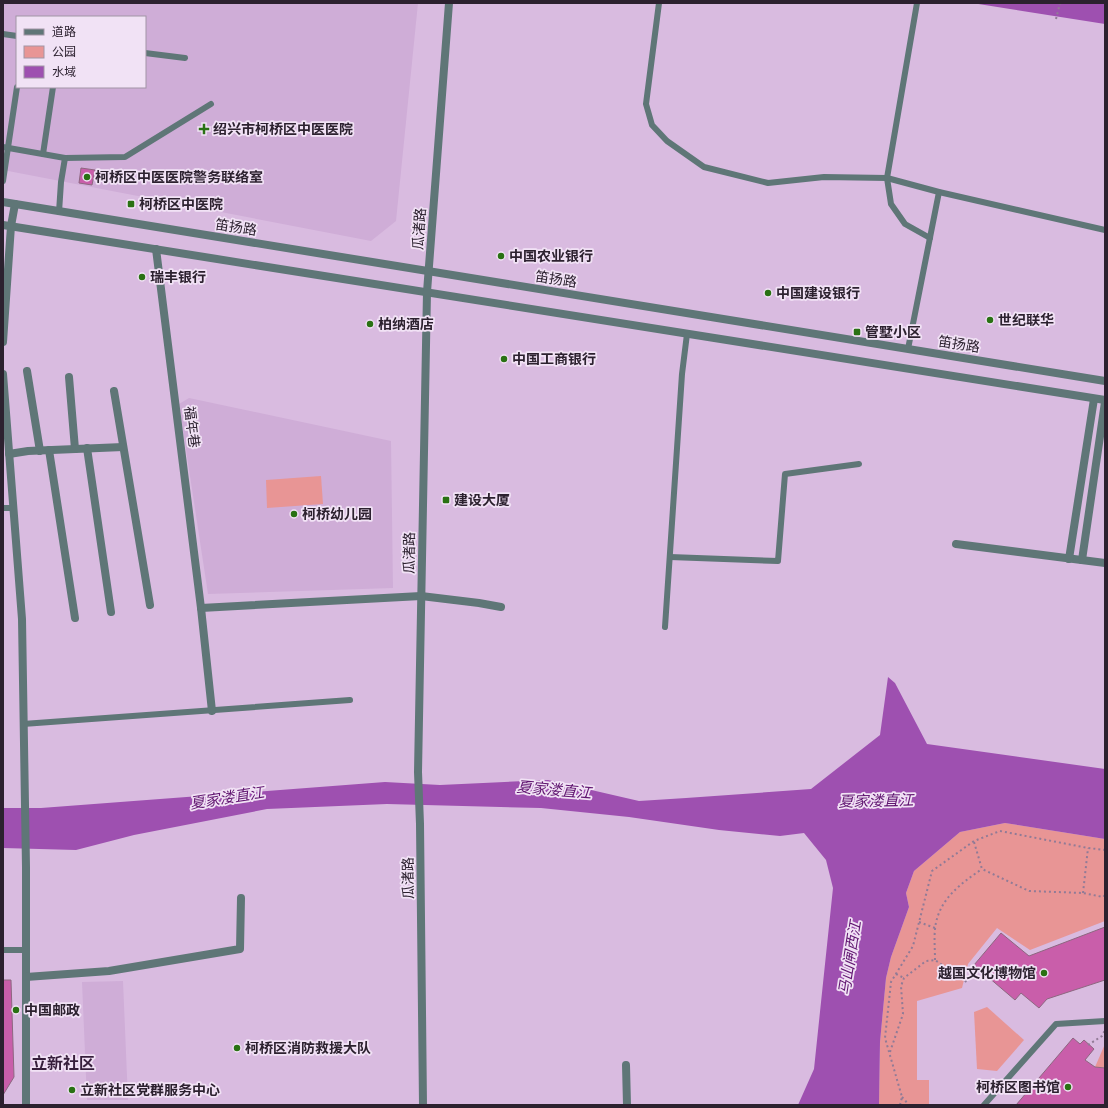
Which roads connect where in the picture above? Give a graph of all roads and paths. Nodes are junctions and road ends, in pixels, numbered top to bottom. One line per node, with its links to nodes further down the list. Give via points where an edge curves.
1 (449, 3): 26 (street, 瓜渚路)
2 (659, 3): 16 (lane, via 646,104 652,125 667,141 704,167 768,183 824,177)
3 (917, 3): 16 (lane)
4 (1060, 3): 5 (path)
5 (1056, 19)
6 (3, 34): 7 (lane)
7 (16, 36)
8 (146, 53): 9 (lane)
9 (185, 58)
10 (17, 88): 13 (lane)
11 (53, 88): 14 (lane)
12 (212, 104): 15 (lane, via 124,157)
13 (6, 147): 14 (lane); 17 (lane)
14 (43, 154): 15 (lane)
15 (66, 158): 21 (lane)
16 (887, 178): 18 (lane); 24 (lane, via 891,204 905,224)
17 (3, 181)
18 (939, 192): 23 (lane); 24 (lane)
19 (3, 202): 20 (street, 笛扬路)
20 (14, 204): 21 (street, 笛扬路); 22 (street)
21 (59, 212): 26 (street, 笛扬路)
22 (7, 226): 25 (street); 29 (street)
23 (1105, 230)
24 (930, 238): 30 (lane)
25 (156, 249): 27 (street); 54 (street, 福年巷)
26 (429, 272): 27 (street, 瓜渚路); 30 (street, 笛扬路)
27 (427, 292): 28 (street); 51 (street, 瓜渚路)
28 (687, 334): 36 (street); 47 (lane)
29 (3, 342)
30 (908, 349): 34 (street, 笛扬路)
31 (27, 371): 41 (street)
32 (3, 374): 42 (street)
33 (69, 377): 40 (street)
34 (1105, 381)
35 (114, 391): 38 (street)
36 (1094, 399): 37 (street); 48 (street)
37 (1105, 401): 49 (street)
38 (123, 446): 39 (street); 52 (street)
39 (87, 448): 40 (street); 55 (street)
40 (75, 449): 41 (street)
41 (44, 450): 42 (street); 56 (street)
42 (9, 454): 45 (street)
43 (859, 464): 47 (lane, via 785,474 778,561)
44 (3, 508): 45 (lane)
45 (13, 508): 60 (street, via 22,619)
46 (956, 544): 48 (street)
47 (670, 557): 57 (lane)
48 (1069, 559): 49 (street)
49 (1082, 560): 50 (street)
50 (1105, 564)
51 (421, 596): 53 (street); 54 (street); 84 (street, 瓜渚路, via 418,772)
52 (150, 605)
53 (501, 607)
54 (201, 608): 59 (street, 福年巷)
55 (111, 612)
56 (76, 618)
57 (665, 627)
58 (350, 700): 59 (lane)
59 (212, 712): 60 (lane)
60 (23, 724): 71 (street)
61 (974, 842): 62 (path, via 1000,831); 64 (path); 68 (path, via 932,871)
62 (1088, 848): 63 (path); 65 (path)
63 (1105, 850)
64 (982, 869): 65 (path, via 1029,891); 69 (path, via 960,884 940,908)
65 (1083, 893): 66 (path, via 1103,897)
66 (1105, 895)
67 (241, 898): 74 (street, via 240,949 109,971)
68 (919, 922): 69 (path); 73 (path, via 913,946)
69 (935, 928): 72 (path)
70 (3, 950): 71 (lane)
71 (26, 950): 74 (street)
72 (935, 960): 75 (path, via 926,961); 76 (path)
73 (896, 974): 75 (path); 80 (path, via 891,982 885,1038)
74 (26, 977): 83 (street)
75 (904, 978): 80 (path, via 901,986 903,1014)
76 (968, 982)
77 (1105, 1021): 88 (lane, via 1056,1024)
78 (1105, 1030): 79 (path, via 1102,1036)
79 (1088, 1045)
80 (890, 1053): 82 (path)
81 (626, 1065): 85 (street)
82 (902, 1097): 86 (path); 87 (path)
83 (26, 1105)
84 (423, 1105)
85 (627, 1105)
86 (900, 1105)
87 (909, 1105)
88 (984, 1105)

